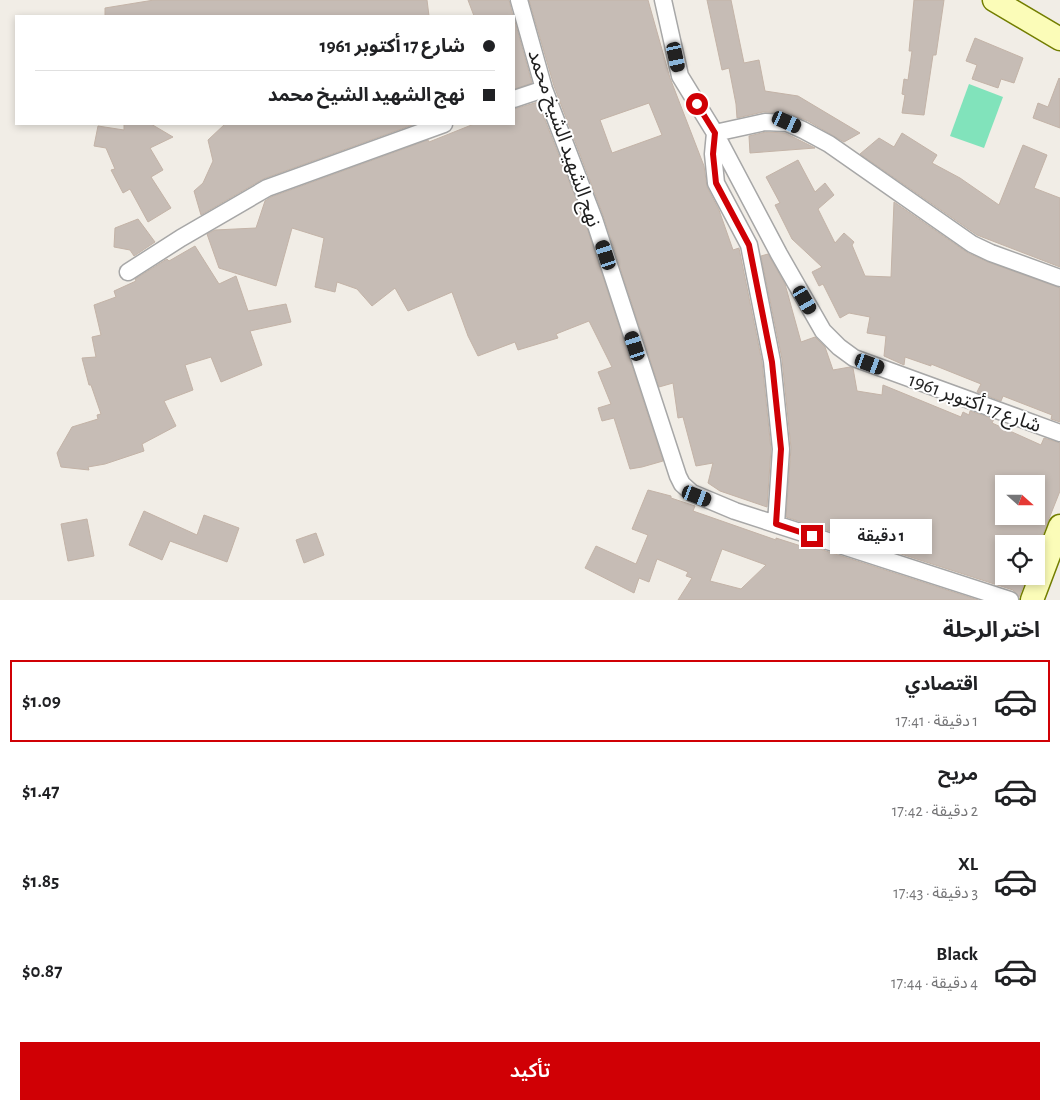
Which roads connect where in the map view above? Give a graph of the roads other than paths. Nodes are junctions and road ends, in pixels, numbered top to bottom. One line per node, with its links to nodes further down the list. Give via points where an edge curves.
1 (519, 0): 5 (street, نهج الشهيد الشيخ محمد)
2 (664, 0): 8 (street, شارع 17 أكتوبر 1961, via 680,76)
3 (994, 0): 4 (main road)
4 (1060, 39)
5 (544, 89): 6 (street); 12 (street, نهج الشهيد الشيخ محمد, via 594,219 682,484 697,496)
6 (515, 99)
7 (441, 125): 9 (street, via 267,188)
8 (715, 133): 10 (street, via 765,122 787,122 828,144 972,244); 11 (street, شارع 17 أكتوبر 1961, via 823,331 838,348 854,358); 12 (street, via 716,183 749,245 772,362 781,449)
9 (128, 272)
10 (1060, 278)
11 (1060, 433)
12 (776, 524): 14 (street, نهج الشهيد الشيخ محمد)
13 (1060, 526): 15 (main road)
14 (1010, 600)
15 (1032, 600)

